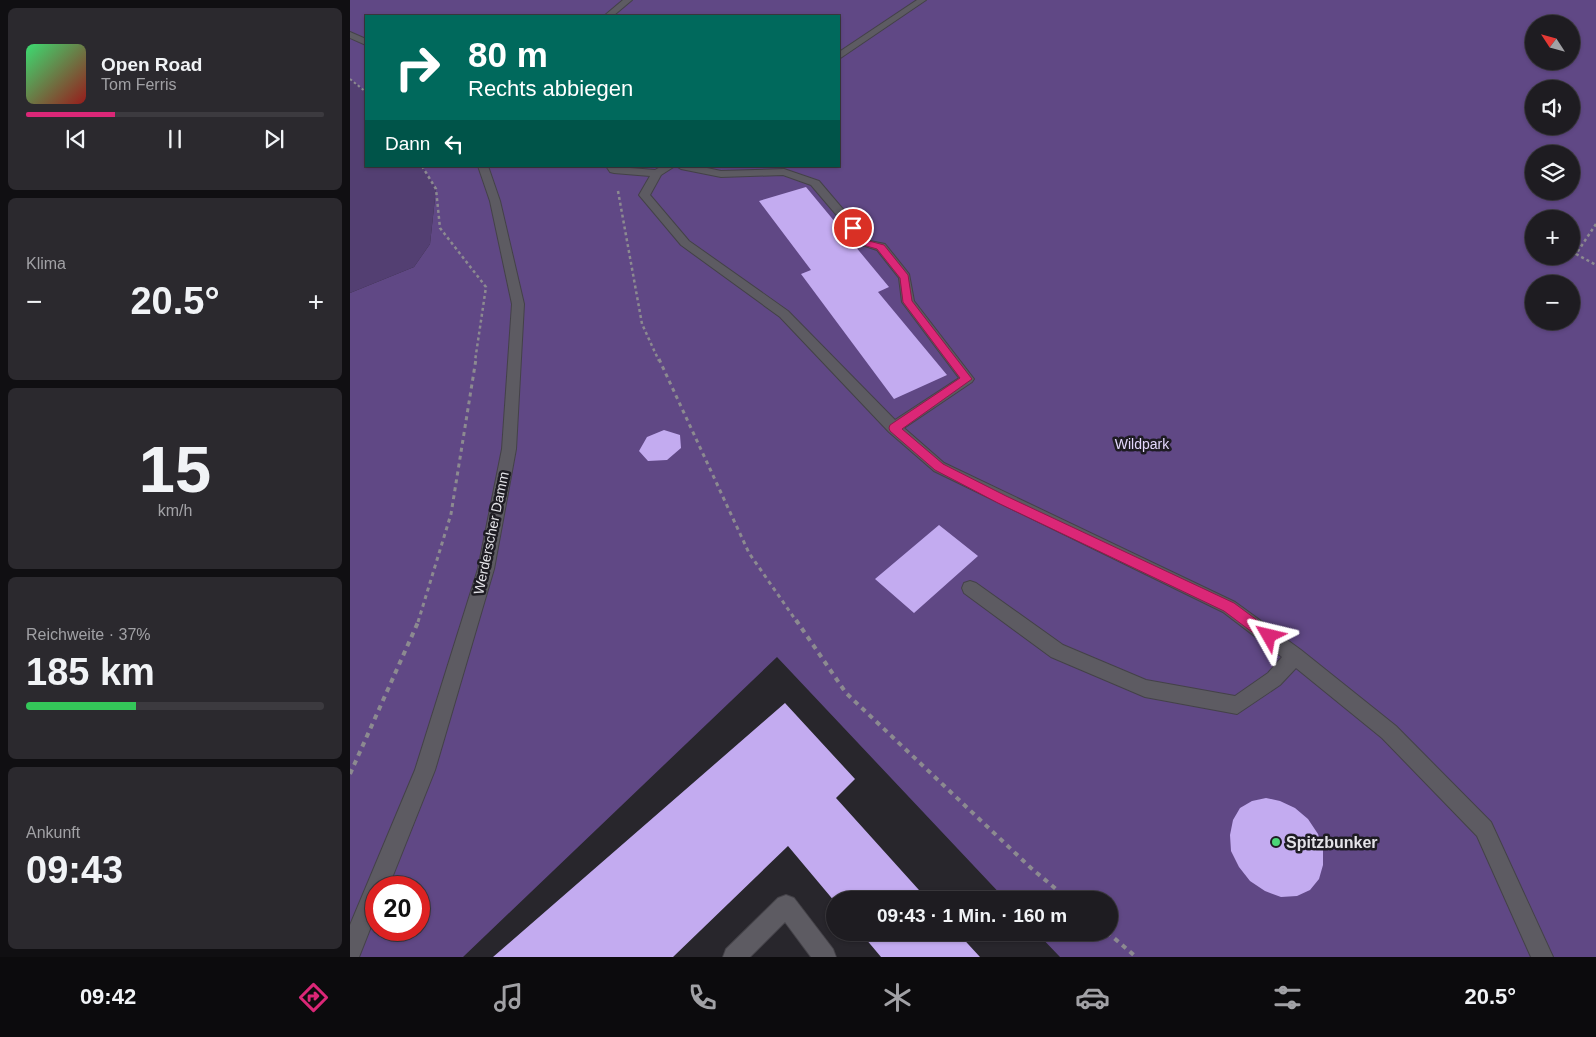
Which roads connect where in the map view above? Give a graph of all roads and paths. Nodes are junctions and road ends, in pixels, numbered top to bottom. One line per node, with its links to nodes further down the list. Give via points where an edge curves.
1 (628, 0): 3 (street)
2 (922, 0): 6 (street)
3 (609, 15)
4 (350, 35): 5 (street)
5 (365, 42)
6 (840, 55)
7 (350, 79): 8 (path)
8 (365, 91)
9 (423, 167): 19 (path, via 436,189 440,228 486,287 451,514 415,632)
10 (483, 167): 20 (street, Werderscher Damm, via 495,201 518,304 509,449 481,587 425,770)
11 (686, 167): 16 (street, via 721,174 784,172 815,183 866,243 880,246 905,277 908,302 967,379)
12 (612, 168): 13 (street); 21 (path, via 642,324 749,553 846,693)
13 (664, 169): 16 (street, via 644,195 685,243 784,314)
14 (1596, 224): 15 (path, via 1576,254)
15 (1596, 264)
16 (894, 428): 18 (street, via 939,467 1229,607)
17 (970, 588): 18 (street, via 1057,650 1145,688 1236,704 1274,679)
18 (1295, 656): 28 (street, via 1389,732 1484,829)
19 (350, 774)
20 (381, 876)
21 (1058, 891)
22 (365, 915): 24 (street, Werderscher Damm)
23 (1117, 941): 27 (path)
24 (350, 952)
25 (734, 957): 26 (street, via 786,906)
26 (825, 957)
27 (1136, 957)
28 (1542, 957)

